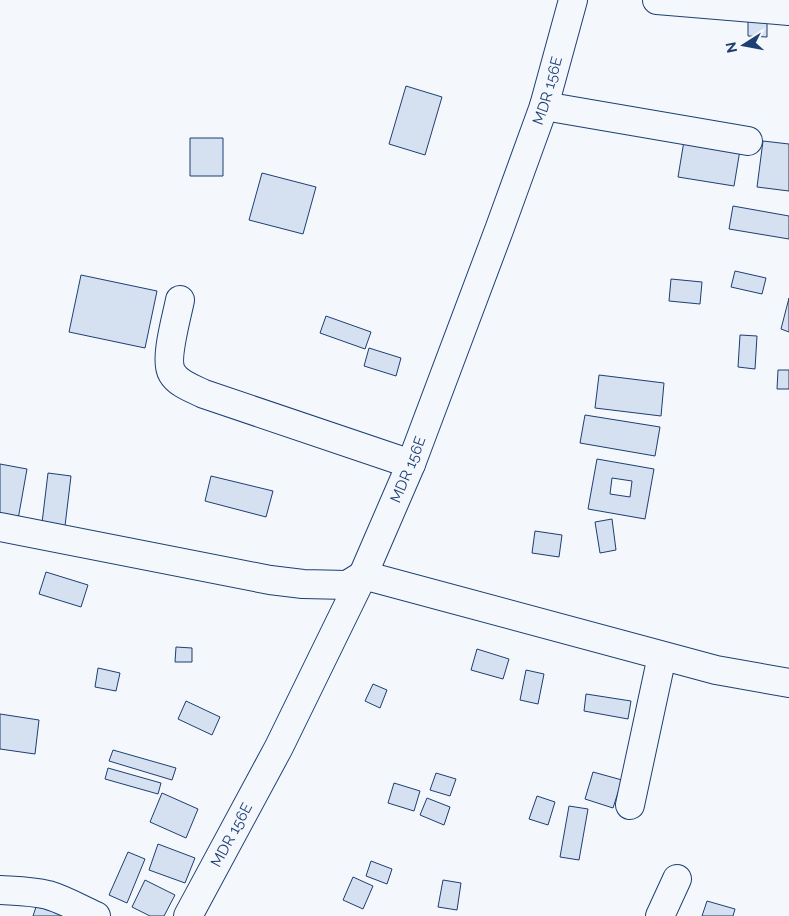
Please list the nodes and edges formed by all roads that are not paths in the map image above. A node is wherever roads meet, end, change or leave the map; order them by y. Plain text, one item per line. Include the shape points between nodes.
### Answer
1 (573, 0) edge
2 (657, 0) edge
3 (789, 11) edge
4 (544, 106) junction
5 (748, 140) dead end
6 (180, 300) dead end
7 (411, 464) junction
8 (0, 528) edge
9 (363, 575) junction
10 (662, 656) junction
11 (789, 683) edge
12 (630, 805) dead end
13 (677, 879) dead end
14 (0, 890) edge
15 (96, 916) edge
16 (188, 916) edge
17 (660, 916) edge

1 - 4 street, MDR 156E
2 - 3 street
4 - 5 street
4 - 7 street, MDR 156E
6 - 7 street via 168,362 178,381 204,394
7 - 9 street, MDR 156E
8 - 9 street via 270,580 347,585
9 - 10 street
9 - 16 street, MDR 156E via 279,747
10 - 11 street
10 - 12 street
13 - 17 street
14 - 15 street via 48,895

